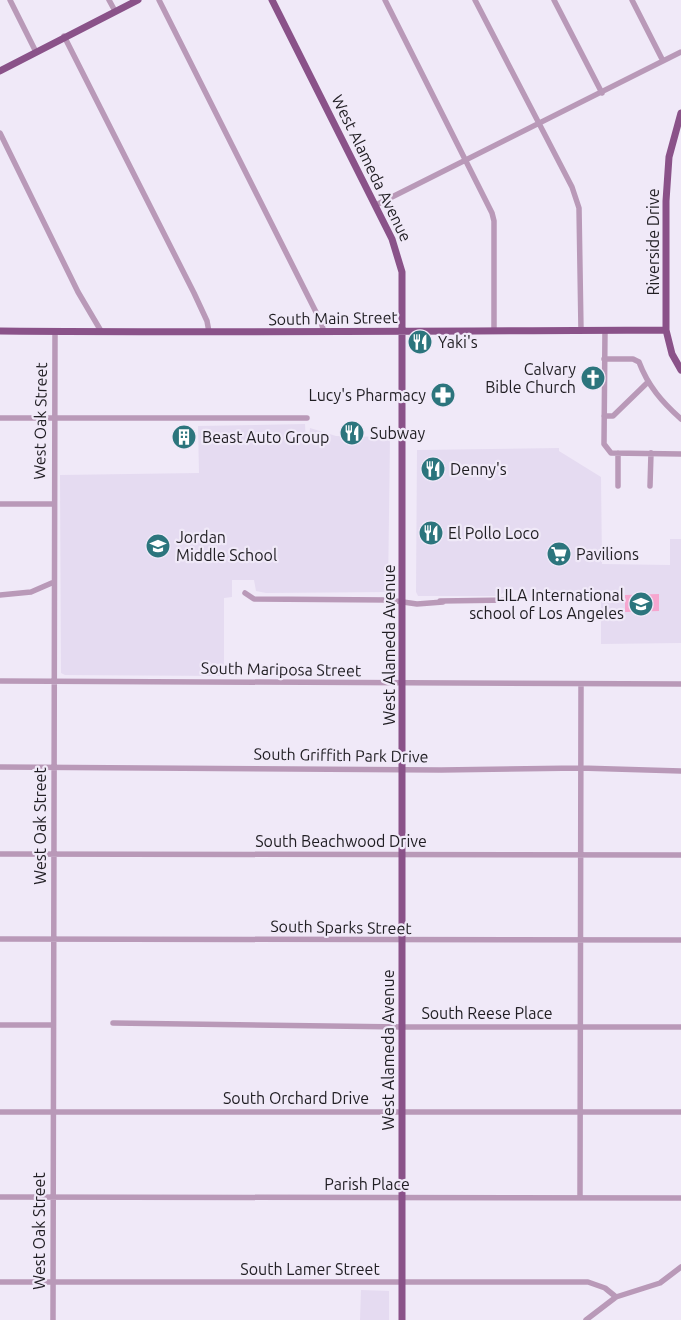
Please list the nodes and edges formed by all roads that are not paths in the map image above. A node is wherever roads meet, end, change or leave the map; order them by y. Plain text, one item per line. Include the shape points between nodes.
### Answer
1 (10, 0) edge
2 (109, 0) edge
3 (138, 0) edge
4 (159, 0) edge
5 (272, 0) edge
6 (385, 0) edge
7 (475, 0) edge
8 (554, 0) edge
9 (632, 0) edge
10 (115, 11) junction
11 (64, 36) junction
12 (36, 52) junction
13 (681, 52) edge
14 (663, 61) junction
15 (0, 71) edge
16 (602, 92) junction
17 (681, 113) edge
18 (538, 124) junction
19 (0, 133) edge
20 (466, 160) junction
21 (376, 206) junction
22 (494, 329) junction
23 (581, 330) junction
24 (605, 330) junction
25 (666, 330) junction
26 (101, 331) junction
27 (403, 331) junction
28 (0, 332) edge
29 (55, 332) junction
30 (209, 332) junction
31 (324, 332) junction
32 (604, 359) junction
33 (681, 370) edge
34 (648, 382) junction
35 (604, 416) junction
36 (0, 418) edge
37 (54, 418) junction
38 (308, 418) dead end
39 (681, 419) edge
40 (618, 453) junction
41 (651, 453) junction
42 (681, 454) edge
43 (618, 486) dead end
44 (650, 486) dead end
45 (0, 504) edge
46 (53, 504) junction
47 (54, 582) junction
48 (245, 593) dead end
49 (0, 595) edge
50 (512, 600) dead end
51 (403, 601) junction
52 (54, 681) junction
53 (0, 682) edge
54 (403, 684) junction
55 (581, 684) junction
56 (681, 684) edge
57 (0, 767) edge
58 (54, 767) junction
59 (580, 768) junction
60 (402, 770) junction
61 (681, 771) edge
62 (0, 854) edge
63 (53, 854) junction
64 (402, 855) junction
65 (580, 855) junction
66 (681, 855) edge
67 (0, 939) edge
68 (52, 939) junction
69 (580, 940) junction
70 (681, 940) edge
71 (402, 941) junction
72 (113, 1024) dead end
73 (0, 1025) edge
74 (53, 1025) junction
75 (580, 1026) junction
76 (681, 1026) edge
77 (402, 1027) junction
78 (580, 1111) junction
79 (0, 1112) edge
80 (52, 1112) junction
81 (402, 1112) junction
82 (681, 1112) edge
83 (0, 1197) edge
84 (52, 1197) junction
85 (402, 1198) junction
86 (580, 1198) junction
87 (681, 1198) edge
88 (681, 1267) edge
89 (0, 1282) edge
90 (53, 1282) junction
91 (402, 1284) junction
92 (616, 1297) junction
93 (53, 1320) edge
94 (402, 1320) edge
95 (586, 1320) edge

1 - 12 street
2 - 10 street
3 - 10 main road
4 - 31 street
5 - 21 main road, West Alameda Avenue
6 - 20 street
7 - 18 street
8 - 16 street
9 - 14 street
10 - 11 main road
11 - 12 main road
11 - 30 street via 194,293
12 - 15 main road
13 - 14 street
14 - 16 street
16 - 18 street
17 - 25 main road, Riverside Drive via 666,185
18 - 20 street
18 - 23 street via 572,187 579,208
19 - 26 street via 78,292
20 - 21 street
20 - 22 street via 494,221
21 - 27 main road, West Alameda Avenue via 401,262
22 - 23 main road, South Main Street
22 - 27 main road, South Main Street
23 - 24 main road, South Main Street
24 - 25 main road, South Main Street
24 - 32 street
25 - 33 main road, Riverside Drive via 672,354
26 - 29 main road, South Main Street
26 - 30 main road, South Main Street
27 - 31 main road, South Main Street
27 - 51 main road, West Alameda Avenue
28 - 29 main road, South Main Street
29 - 37 street, West Oak Street
30 - 31 main road, South Main Street
32 - 34 street via 636,360
32 - 35 street
34 - 35 street via 613,416
34 - 39 street
35 - 40 street via 604,444 607,450
36 - 37 street
37 - 38 street
37 - 46 street, West Oak Street
40 - 41 street
40 - 43 street
41 - 42 street
41 - 44 street
45 - 46 street
46 - 47 street, West Oak Street
47 - 49 street via 31,592
47 - 52 street, West Oak Street
48 - 51 street via 254,599
50 - 51 street
51 - 54 main road, West Alameda Avenue
52 - 53 street, South Mariposa Street
52 - 54 street, South Mariposa Street
52 - 58 street, West Oak Street
54 - 55 street, South Mariposa Street
54 - 60 main road, West Alameda Avenue
55 - 56 street, South Mariposa Street
55 - 59 street
57 - 58 street, South Griffith Park Drive
58 - 60 street, South Griffith Park Drive
58 - 63 street, West Oak Street
59 - 60 street, South Griffith Park Drive
59 - 61 street, South Griffith Park Drive
59 - 65 street
60 - 64 main road, West Alameda Avenue
62 - 63 street, South Beachwood Drive
63 - 64 street, South Beachwood Drive
63 - 68 street, West Oak Street
64 - 65 street, South Beachwood Drive
64 - 71 main road, West Alameda Avenue
65 - 66 street, South Beachwood Drive
65 - 69 street
67 - 68 street, South Sparks Street
68 - 71 street, South Sparks Street
68 - 74 street, West Oak Street
69 - 70 street, South Sparks Street
69 - 71 street, South Sparks Street
69 - 75 street
71 - 77 main road, West Alameda Avenue
72 - 77 street, South Reese Place
73 - 74 street
74 - 80 street, West Oak Street
75 - 76 street, South Reese Place
75 - 77 street, South Reese Place
75 - 78 street
77 - 81 main road, West Alameda Avenue
78 - 81 street, South Orchard Drive
78 - 82 street, South Orchard Drive
78 - 86 street
79 - 80 street, South Orchard Drive
80 - 81 street, South Orchard Drive
80 - 84 street, West Oak Street
81 - 85 main road, West Alameda Avenue
83 - 84 street, Parish Place
84 - 85 street, Parish Place
84 - 90 street, West Oak Street
85 - 86 street, Parish Place
85 - 91 main road, West Alameda Avenue
86 - 87 street, Parish Place
88 - 92 street via 660,1283
89 - 90 street, South Lamer Street
90 - 91 street, South Lamer Street
90 - 93 street, West Oak Street
91 - 92 street, South Lamer Street via 588,1282 605,1288
91 - 94 main road, West Alameda Avenue
92 - 95 street

